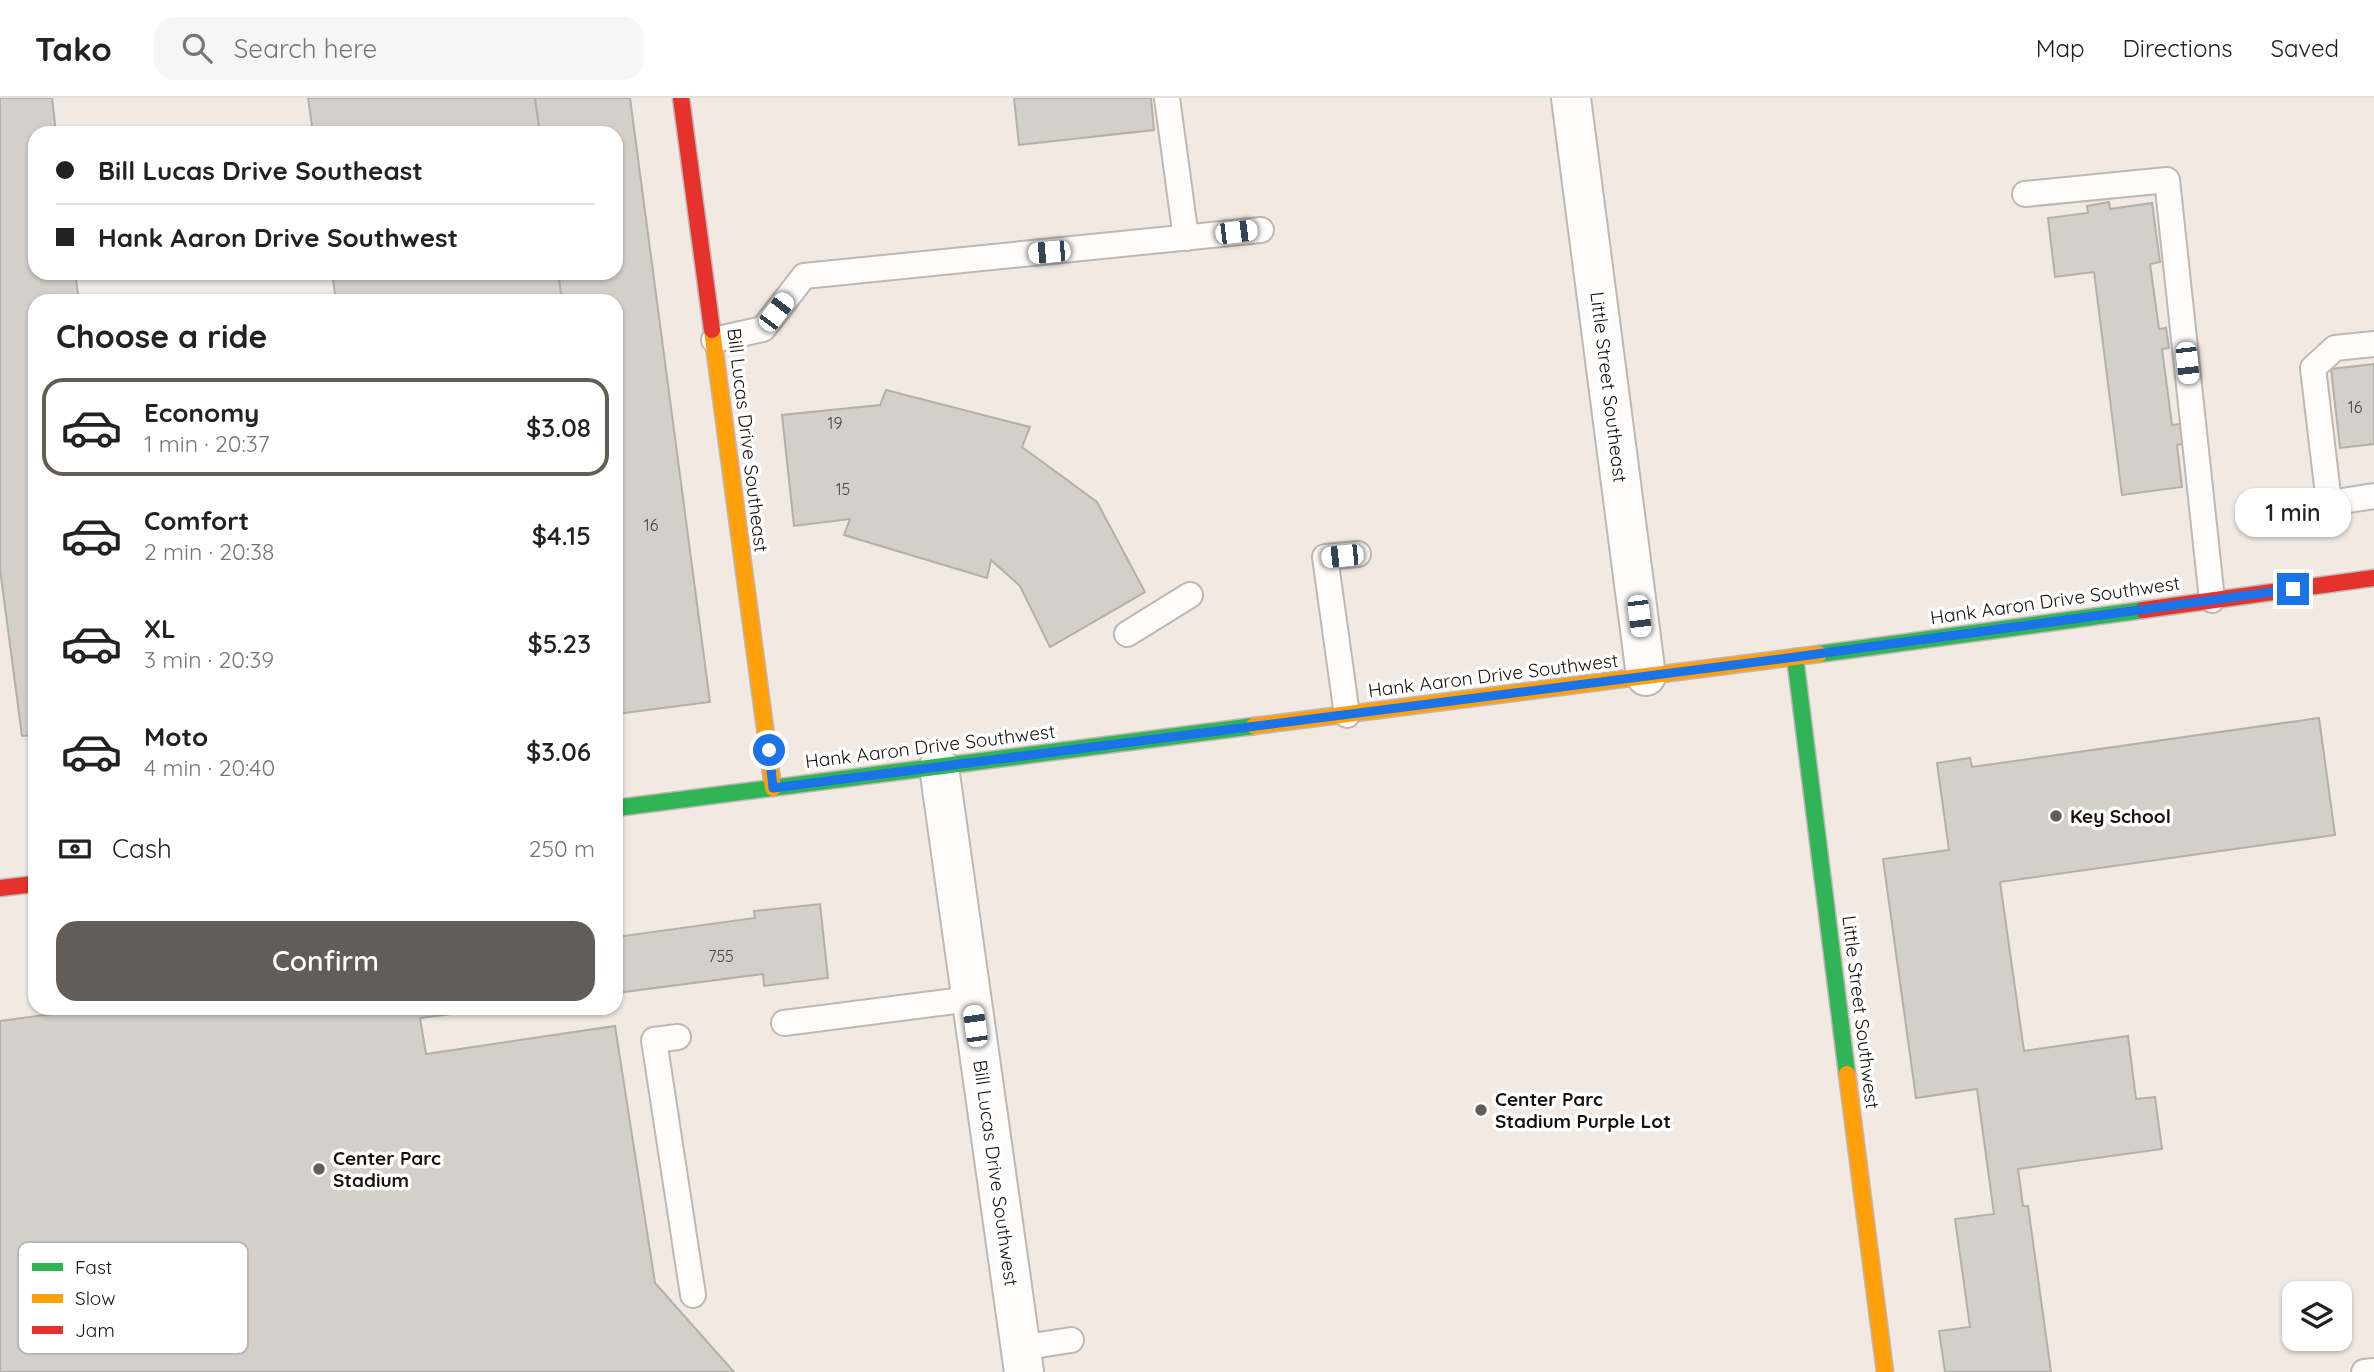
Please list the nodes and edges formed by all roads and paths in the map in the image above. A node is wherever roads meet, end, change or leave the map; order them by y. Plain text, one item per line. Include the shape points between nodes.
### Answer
1 (681, 98) edge
2 (1167, 98) edge
3 (1571, 98) edge
4 (2025, 194) dead end
5 (1261, 229) dead end
6 (1185, 238) junction
7 (713, 340) junction
8 (2374, 344) edge
9 (2374, 496) edge
10 (1359, 554) dead end
11 (2374, 578) edge
12 (1190, 595) dead end
13 (2212, 600) junction
14 (1127, 634) dead end
15 (1795, 657) junction
16 (1646, 676) junction
17 (1347, 715) junction
18 (939, 767) junction
19 (773, 788) junction
20 (623, 807) edge
21 (28, 885) edge
22 (0, 888) edge
23 (971, 999) junction
24 (784, 1023) dead end
25 (678, 1037) dead end
26 (693, 1295) dead end
27 (1070, 1340) dead end
28 (1022, 1360) edge
29 (2374, 1371) edge
30 (1885, 1372) edge
31 (2364, 1372) edge

1 - 7 main road, Bill Lucas Drive Southeast
2 - 6 lane
3 - 16 street, Little Street Southeast
4 - 13 lane via 2167,180
5 - 6 lane
6 - 7 lane via 804,276 763,330
7 - 19 main road, Bill Lucas Drive Southeast
8 - 9 lane via 2335,348 2313,368 2329,503
10 - 17 lane via 1325,557
11 - 13 main road, Hank Aaron Drive Southwest
12 - 14 lane
13 - 15 main road, Hank Aaron Drive Southwest
15 - 16 main road, Hank Aaron Drive Southwest
15 - 30 main road, Little Street Southwest
16 - 17 main road, Hank Aaron Drive Southwest
17 - 18 main road, Hank Aaron Drive Southwest
18 - 19 main road, Hank Aaron Drive Southwest
18 - 23 street, Bill Lucas Drive Southwest
19 - 20 main road, Hank Aaron Drive Southwest
21 - 22 main road
23 - 24 lane
23 - 28 street, Bill Lucas Drive Southwest
25 - 26 lane via 654,1040
27 - 28 lane
29 - 31 lane

